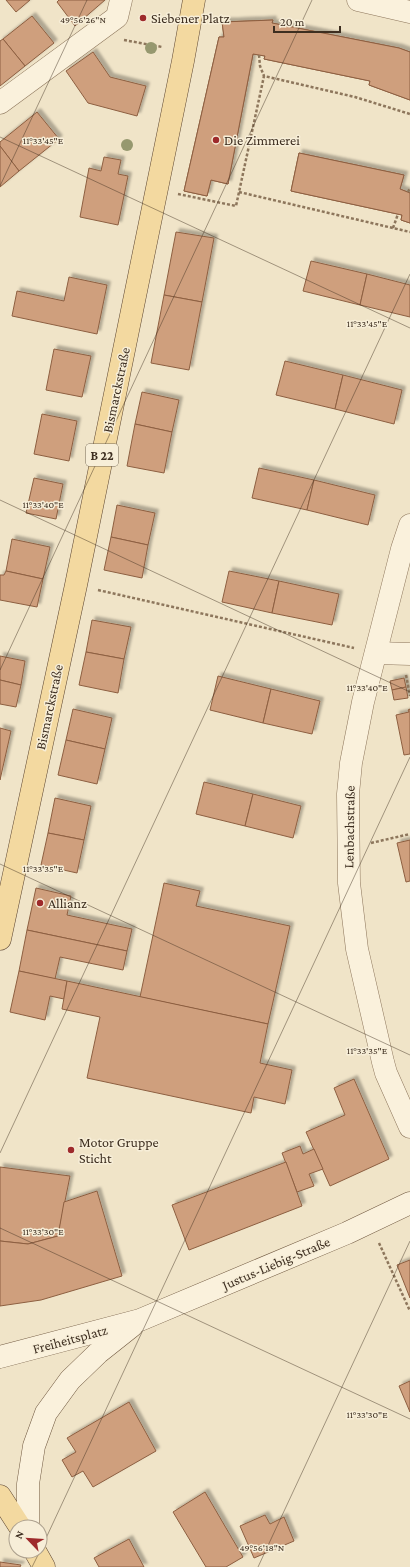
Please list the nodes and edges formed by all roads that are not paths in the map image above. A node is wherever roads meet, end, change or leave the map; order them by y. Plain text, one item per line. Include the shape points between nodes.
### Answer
1 (121, 0) edge
2 (194, 0) edge
3 (358, 0) edge
4 (410, 12) edge
5 (0, 103) edge
6 (410, 525) edge
7 (376, 653) junction
8 (410, 654) edge
9 (19, 849) junction
10 (0, 861) edge
11 (0, 939) edge
12 (410, 1127) edge
13 (410, 1203) edge
14 (140, 1320) junction
15 (0, 1357) edge
16 (0, 1496) edge
17 (15, 1519) edge
18 (28, 1519) edge

1 - 5 street via 117,17
2 - 9 main road, Bismarckstraße / B 22 via 76,585
3 - 4 street
6 - 7 street, Lenbachstraße
7 - 8 street
7 - 12 street, Lenbachstraße via 351,763 348,794 349,883 357,949 386,1073
9 - 10 main road
9 - 11 main road, B 22
13 - 14 street, Justus-Liebig-Straße
14 - 15 street, Freiheitsplatz
14 - 18 street via 81,1369 46,1413 34,1446 28,1484
16 - 17 main road

